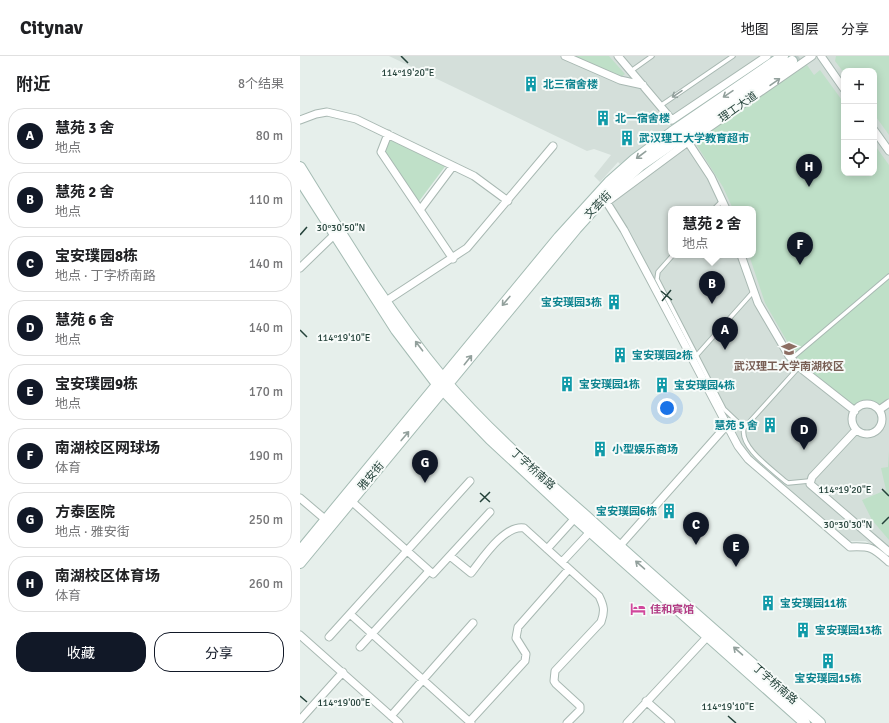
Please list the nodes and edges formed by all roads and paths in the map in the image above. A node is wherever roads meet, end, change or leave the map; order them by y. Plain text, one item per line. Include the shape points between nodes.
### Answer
1 (565, 56) edge
2 (618, 56) edge
3 (652, 56) edge
4 (733, 56) edge
5 (767, 56) edge
6 (812, 56) edge
7 (820, 56) edge
8 (795, 59) edge
9 (631, 71) junction
10 (643, 85) junction
11 (841, 85) edge
12 (660, 106) junction
13 (300, 120) edge
14 (388, 134) junction
15 (877, 134) edge
16 (688, 142) junction
17 (553, 146) dead end
18 (889, 151) edge
19 (454, 166) junction
20 (300, 167) edge
21 (300, 180) edge
22 (606, 200) junction
23 (723, 200) junction
24 (508, 201) junction
25 (717, 206) edge
26 (725, 206) edge
27 (420, 210) junction
28 (334, 234) junction
29 (670, 258) edge
30 (742, 258) edge
31 (453, 259) junction
32 (300, 268) edge
33 (889, 276) edge
34 (753, 292) junction
35 (383, 303) junction
36 (696, 356) junction
37 (791, 359) junction
38 (799, 367) junction
39 (443, 384) junction
40 (889, 403) edge
41 (879, 410) junction
42 (855, 411) junction
43 (727, 425) junction
44 (744, 428) junction
45 (856, 430) junction
46 (470, 481) dead end
47 (809, 481) junction
48 (300, 498) edge
49 (348, 499) junction
50 (490, 512) dead end
51 (575, 518) junction
52 (326, 520) junction
53 (590, 532) junction
54 (547, 549) junction
55 (616, 549) junction
56 (300, 551) edge
57 (407, 551) junction
58 (889, 552) edge
59 (450, 556) junction
60 (562, 562) junction
61 (889, 562) edge
62 (300, 563) edge
63 (569, 569) junction
64 (429, 571) junction
65 (350, 614) junction
66 (473, 624) dead end
67 (372, 634) junction
68 (300, 635) edge
69 (708, 636) junction
70 (329, 637) dead end
71 (360, 648) dead end
72 (343, 672) junction
73 (423, 680) junction
74 (646, 700) junction
75 (391, 716) junction
76 (300, 720) edge
77 (470, 722) edge
78 (399, 723) edge
79 (568, 723) edge
80 (627, 723) edge
81 (671, 723) edge
82 (805, 723) edge
83 (820, 723) edge

1 - 10 street via 620,80
2 - 9 street
3 - 9 lane
4 -> 12 lane
5 - 12 street via 672,120
6 - 8 street, 理工大道
7 - 11 street
16 -> 8 street, 理工大道
8 - 22 main road, 文荟街 via 658,152 631,173
8 -> 39 main road, 文荟街 via 672,132 609,182 559,237
9 - 10 street
10 - 12 street
13 - 14 street via 321,113 338,114 356,119
14 - 19 street
14 - 27 street via 381,152
15 - 18 street
16 - 22 street, 理工大道
16 - 23 street
17 - 24 street
19 - 24 street via 479,179
19 - 27 street
20 - 35 main road, 丁字桥南路
21 - 28 main road, 丁字桥南路
39 -> 22 main road, 文荟街 via 576,229
22 - 43 street
23 - 25 lane
23 - 26 street
24 - 31 street via 473,242
27 - 31 street
28 - 32 street
28 - 35 main road, 丁字桥南路
29 - 36 lane via 657,276
30 - 34 street
31 - 35 street
33 - 37 lane
34 - 36 lane
34 - 37 street
39 -> 35 main road, 丁字桥南路 via 408,347
36 - 44 lane via 724,409
37 - 38 street
38 - 42 street
38 - 44 lane
39 - 49 main road, 雅安街
39 - 51 main road, 丁字桥南路 via 490,439
39 - 55 main road, 丁字桥南路
40 - 41 street
41 - 42 street via 867,404
41 - 45 street via 882,421 877,431 866,434
42 - 45 street via 852,421
43 - 55 street
43 - 61 street via 748,459 850,547 876,550
44 - 47 lane via 749,448 785,481
45 - 47 street
46 - 57 street
47 - 58 street via 812,488
48 - 52 street
49 - 52 main road, 雅安街
49 - 57 street
49 - 62 main road, 雅安街
50 - 59 street
51 - 53 main road, 丁字桥南路
51 - 54 street
52 - 56 main road, 雅安街
53 - 55 main road, 丁字桥南路
53 - 60 street
54 - 59 street via 524,528 514,528 504,534 470,573
54 - 60 street
55 - 69 main road, 丁字桥南路
83 -> 55 main road, 丁字桥南路
57 - 64 street
57 - 65 street
59 - 64 street via 433,574
60 - 63 street
63 - 77 street via 518,627 516,638 526,654 525,661
63 - 79 street via 598,596 603,604 604,613 601,622 555,672 556,684 580,706 580,710
64 - 67 street
65 - 67 street
65 - 70 street
66 - 73 street
67 - 71 street
67 - 73 street
68 - 72 street
69 - 74 street
69 - 82 main road, 丁字桥南路
72 - 75 street
72 - 76 street
73 - 75 street
73 - 77 street
74 - 80 street
74 - 81 street
75 - 78 street

